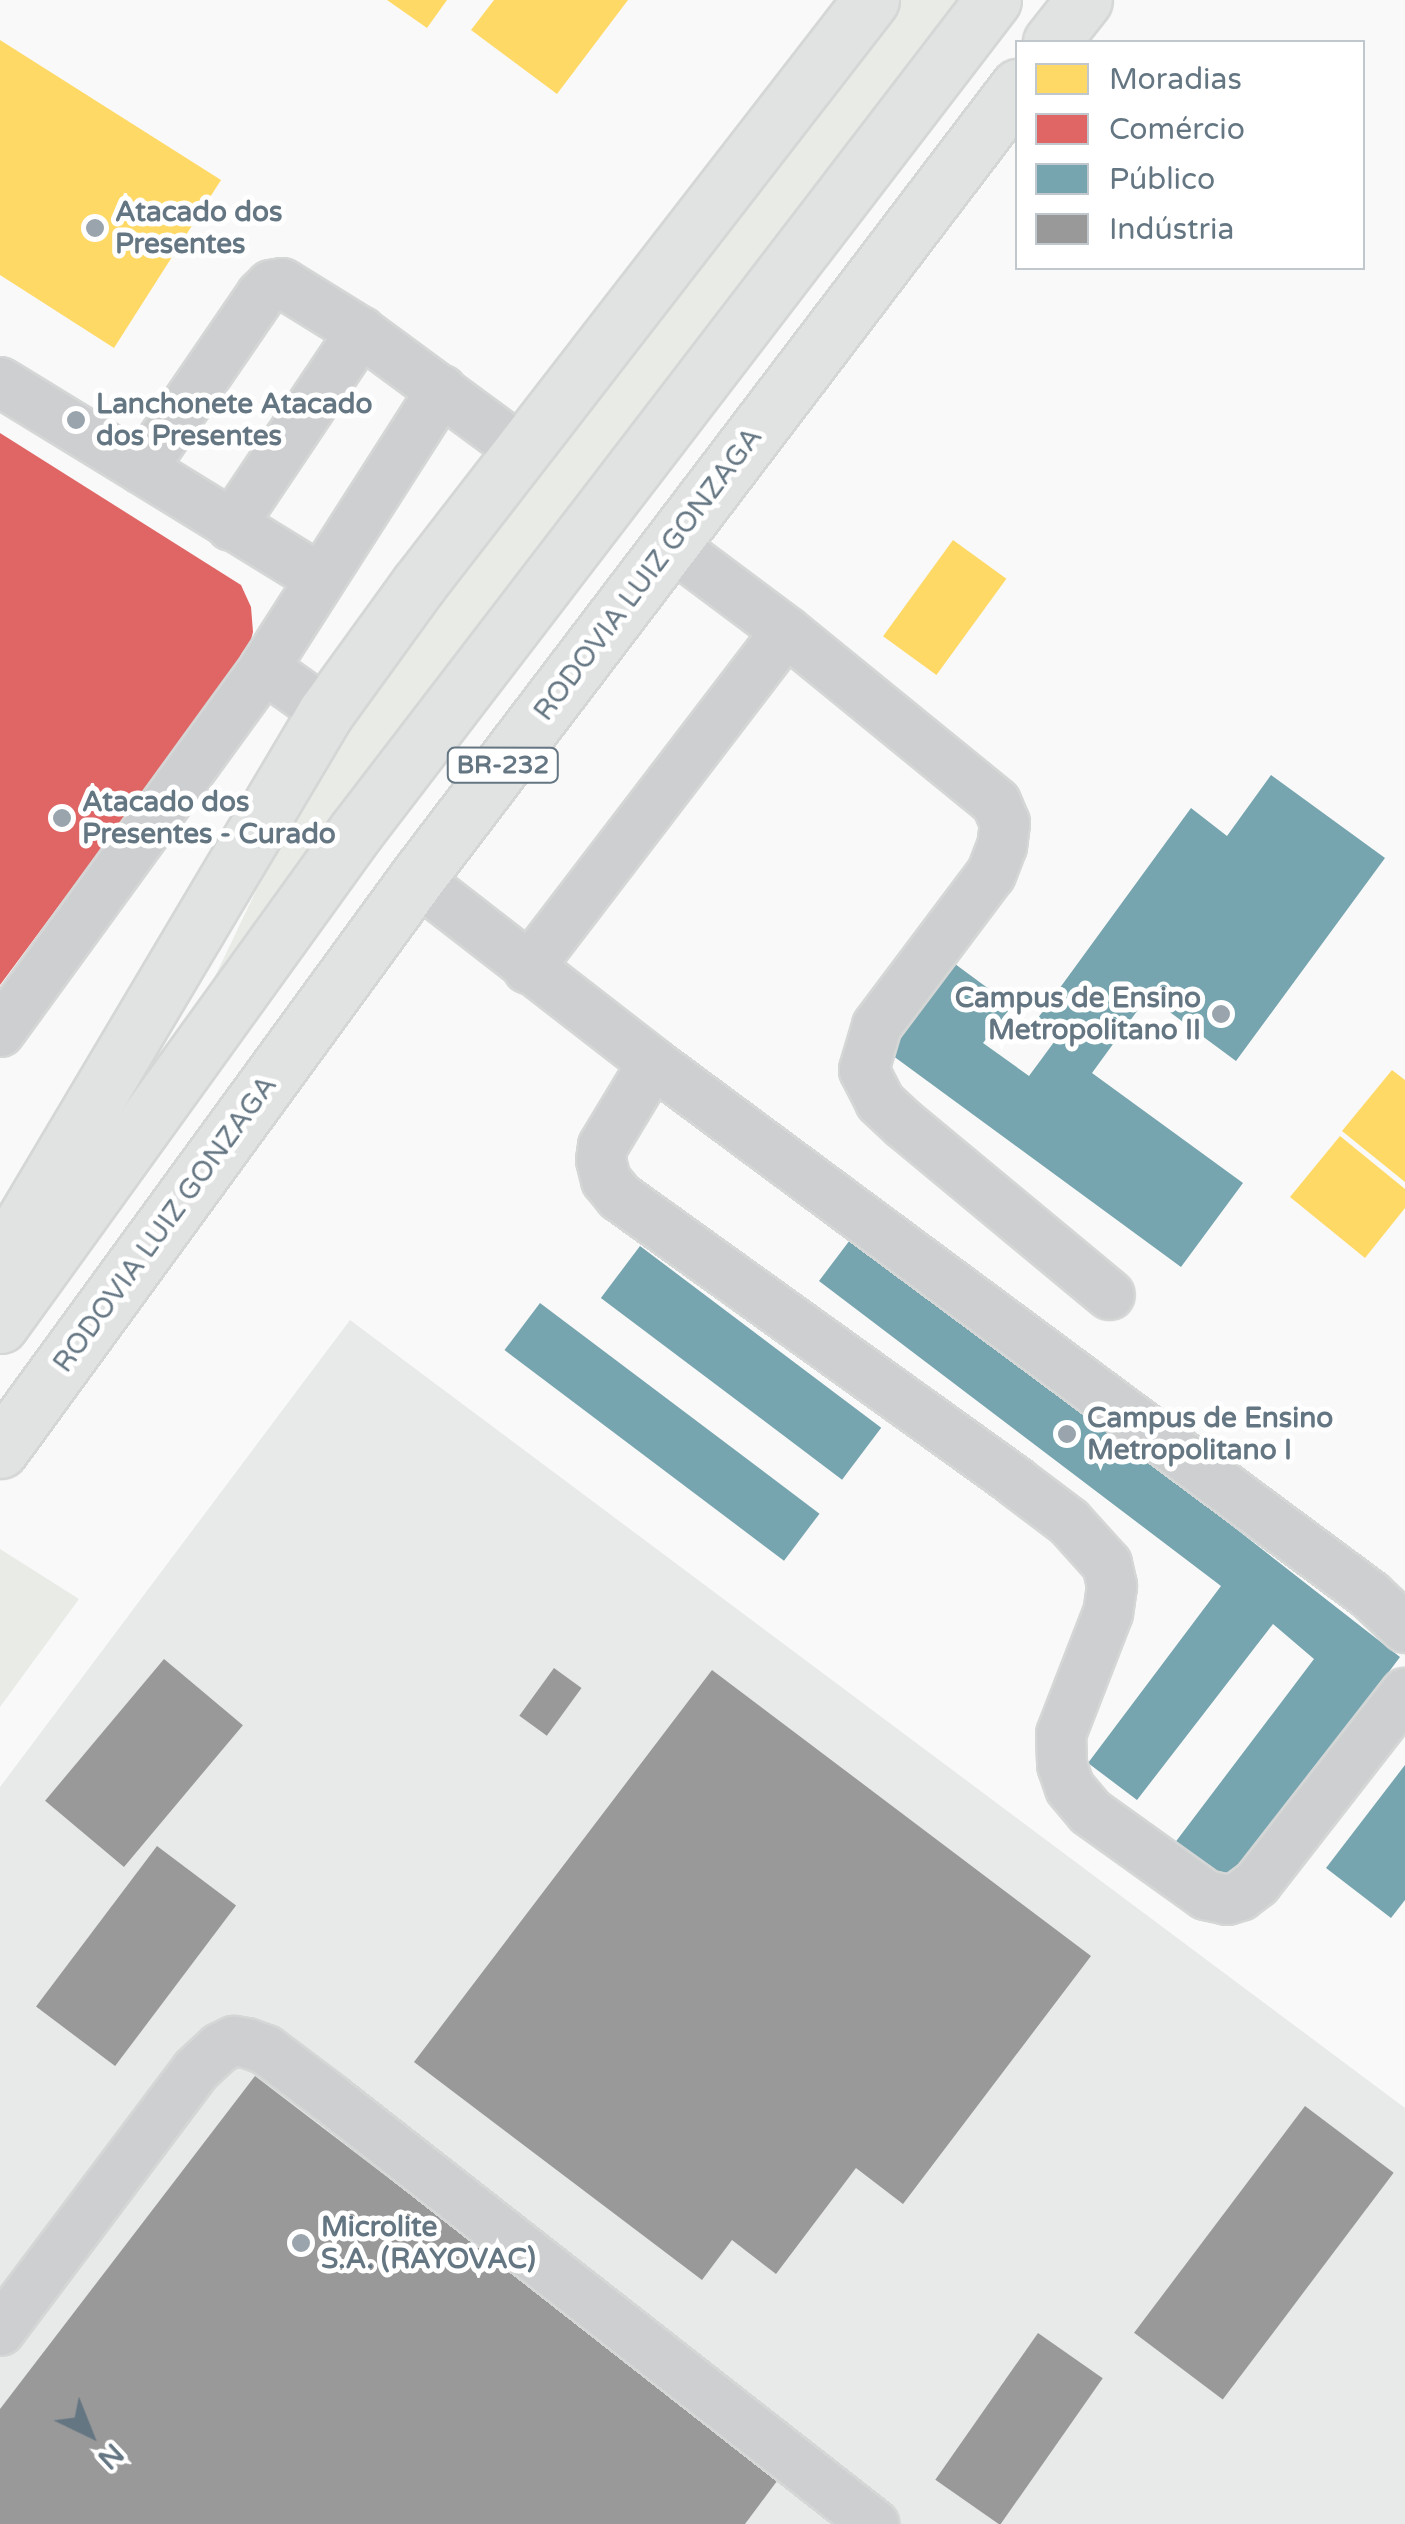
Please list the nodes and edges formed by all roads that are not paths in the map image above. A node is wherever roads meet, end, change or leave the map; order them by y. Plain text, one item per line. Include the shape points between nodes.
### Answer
1 (871, 0) edge
2 (993, 0) edge
3 (1084, 0) edge
4 (1054, 40) edge
5 (1015, 91) edge
6 (361, 332) junction
7 (0, 382) edge
8 (442, 390) junction
9 (521, 450) junction
10 (142, 469) junction
11 (232, 526) junction
12 (671, 544) junction
13 (319, 578) junction
14 (786, 631) junction
15 (264, 668) junction
16 (326, 712) junction
17 (416, 880) junction
18 (528, 969) junction
19 (0, 1032) edge
20 (653, 1063) junction
21 (0, 1260) edge
22 (1110, 1294) dead end
23 (0, 1324) edge
24 (0, 1450) edge
25 (1405, 1628) edge
26 (1405, 1693) edge
27 (0, 2330) edge
28 (874, 2524) edge

1 - 9 highway
2 - 23 highway, BR-232 via 356,831
3 - 4 highway
5 - 12 highway, RODOVIA LUIZ GONZAGA / BR-232
6 - 8 lane
6 - 10 lane via 292,286 270,285
6 - 11 lane
7 - 10 lane
8 - 9 lane
8 - 13 lane
9 - 16 highway
10 - 11 lane
11 - 13 lane
12 - 14 lane
12 - 17 highway, RODOVIA LUIZ GONZAGA / BR-232
13 - 15 lane
14 - 18 lane
14 - 22 lane via 978,784 1006,823 990,874 877,1026 864,1055 868,1084 905,1125
15 - 16 lane
15 - 19 lane
16 - 21 highway
17 - 18 lane
17 - 24 highway, RODOVIA LUIZ GONZAGA / BR-232
18 - 20 lane
20 - 25 lane
20 - 26 lane via 603,1146 606,1180 620,1197 1016,1482 1108,1564 1108,1613 1061,1734 1070,1788 1090,1812 1206,1894 1240,1896
27 - 28 lane via 196,2070 220,2048 247,2042 331,2099

